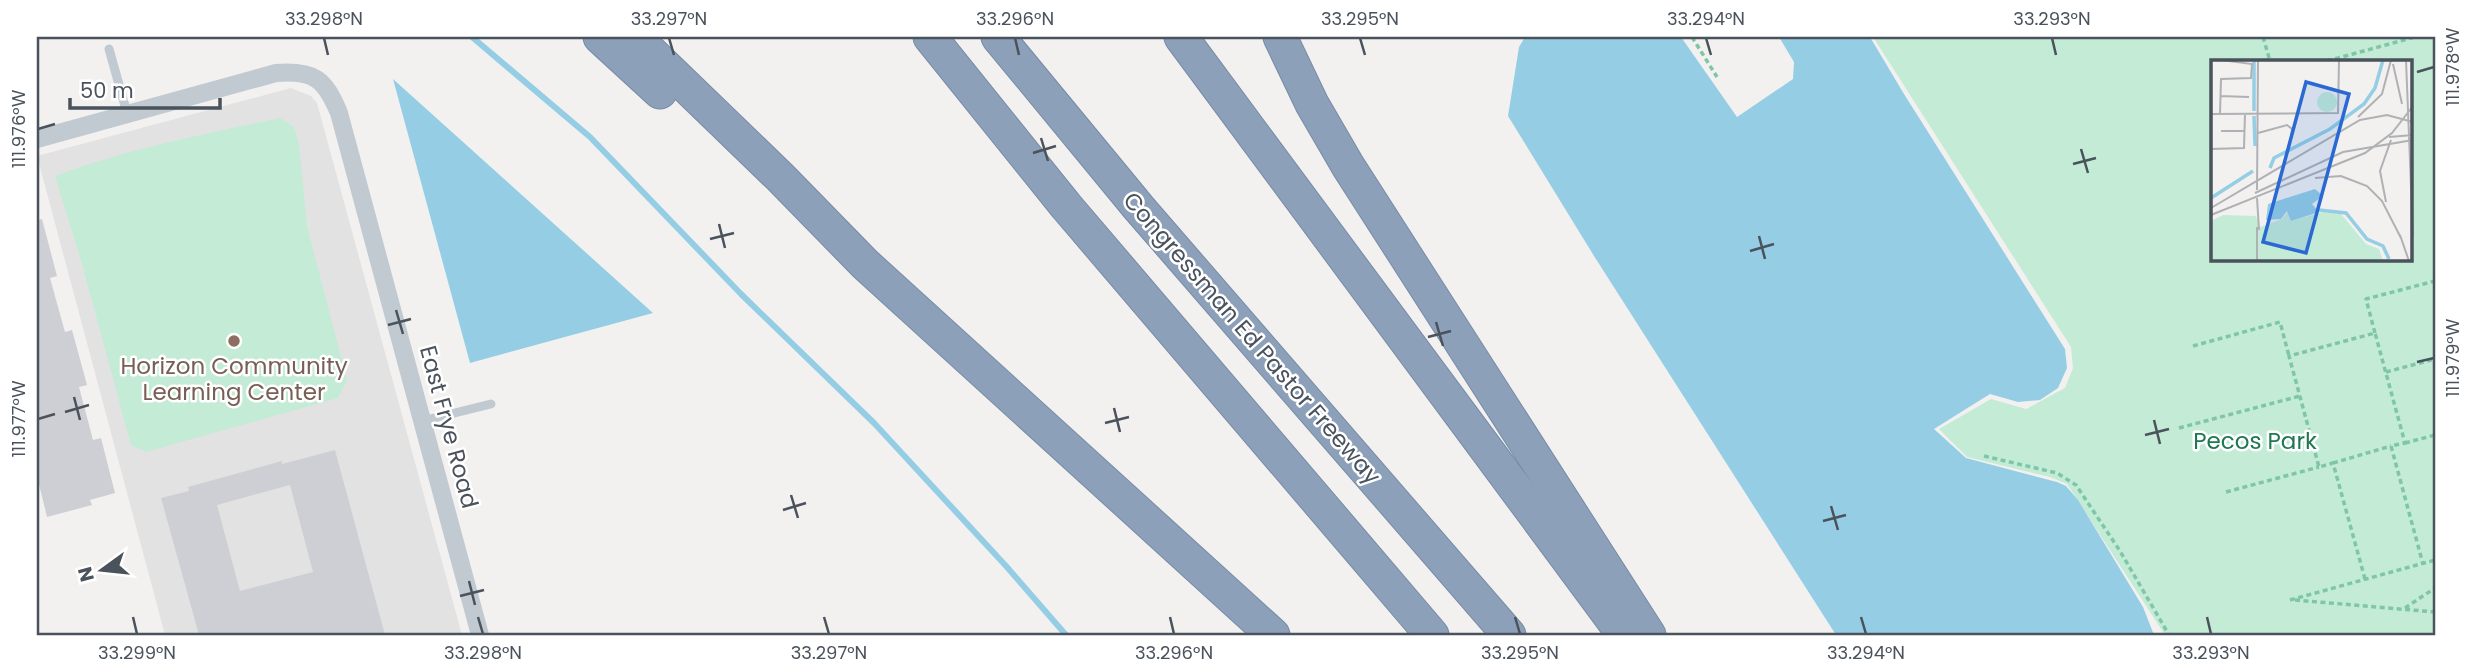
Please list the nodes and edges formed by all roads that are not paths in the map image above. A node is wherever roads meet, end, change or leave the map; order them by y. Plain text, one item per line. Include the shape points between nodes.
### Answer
1 (600, 37) edge
2 (635, 37) edge
3 (930, 37) edge
4 (998, 37) edge
5 (1181, 37) edge
6 (1280, 37) edge
7 (109, 49) dead end
8 (127, 113) junction
9 (37, 139) edge
10 (865, 264) junction
11 (491, 404) dead end
12 (422, 421) junction
13 (480, 635) edge
14 (1273, 635) edge
15 (1432, 635) edge
16 (1510, 635) edge
17 (1624, 635) edge
18 (1649, 635) edge

1 - 10 highway via 767,189
2 - 10 highway
3 - 15 highway via 1050,187
4 - 16 highway, Congressman Ed Pastor Freeway via 1139,208
5 - 17 highway
6 - 18 highway via 1348,166
7 - 8 lane
8 - 9 street
8 - 12 street, East Frye Road via 276,73 297,72 329,89
10 - 14 highway
11 - 12 lane
12 - 13 street, East Frye Road

